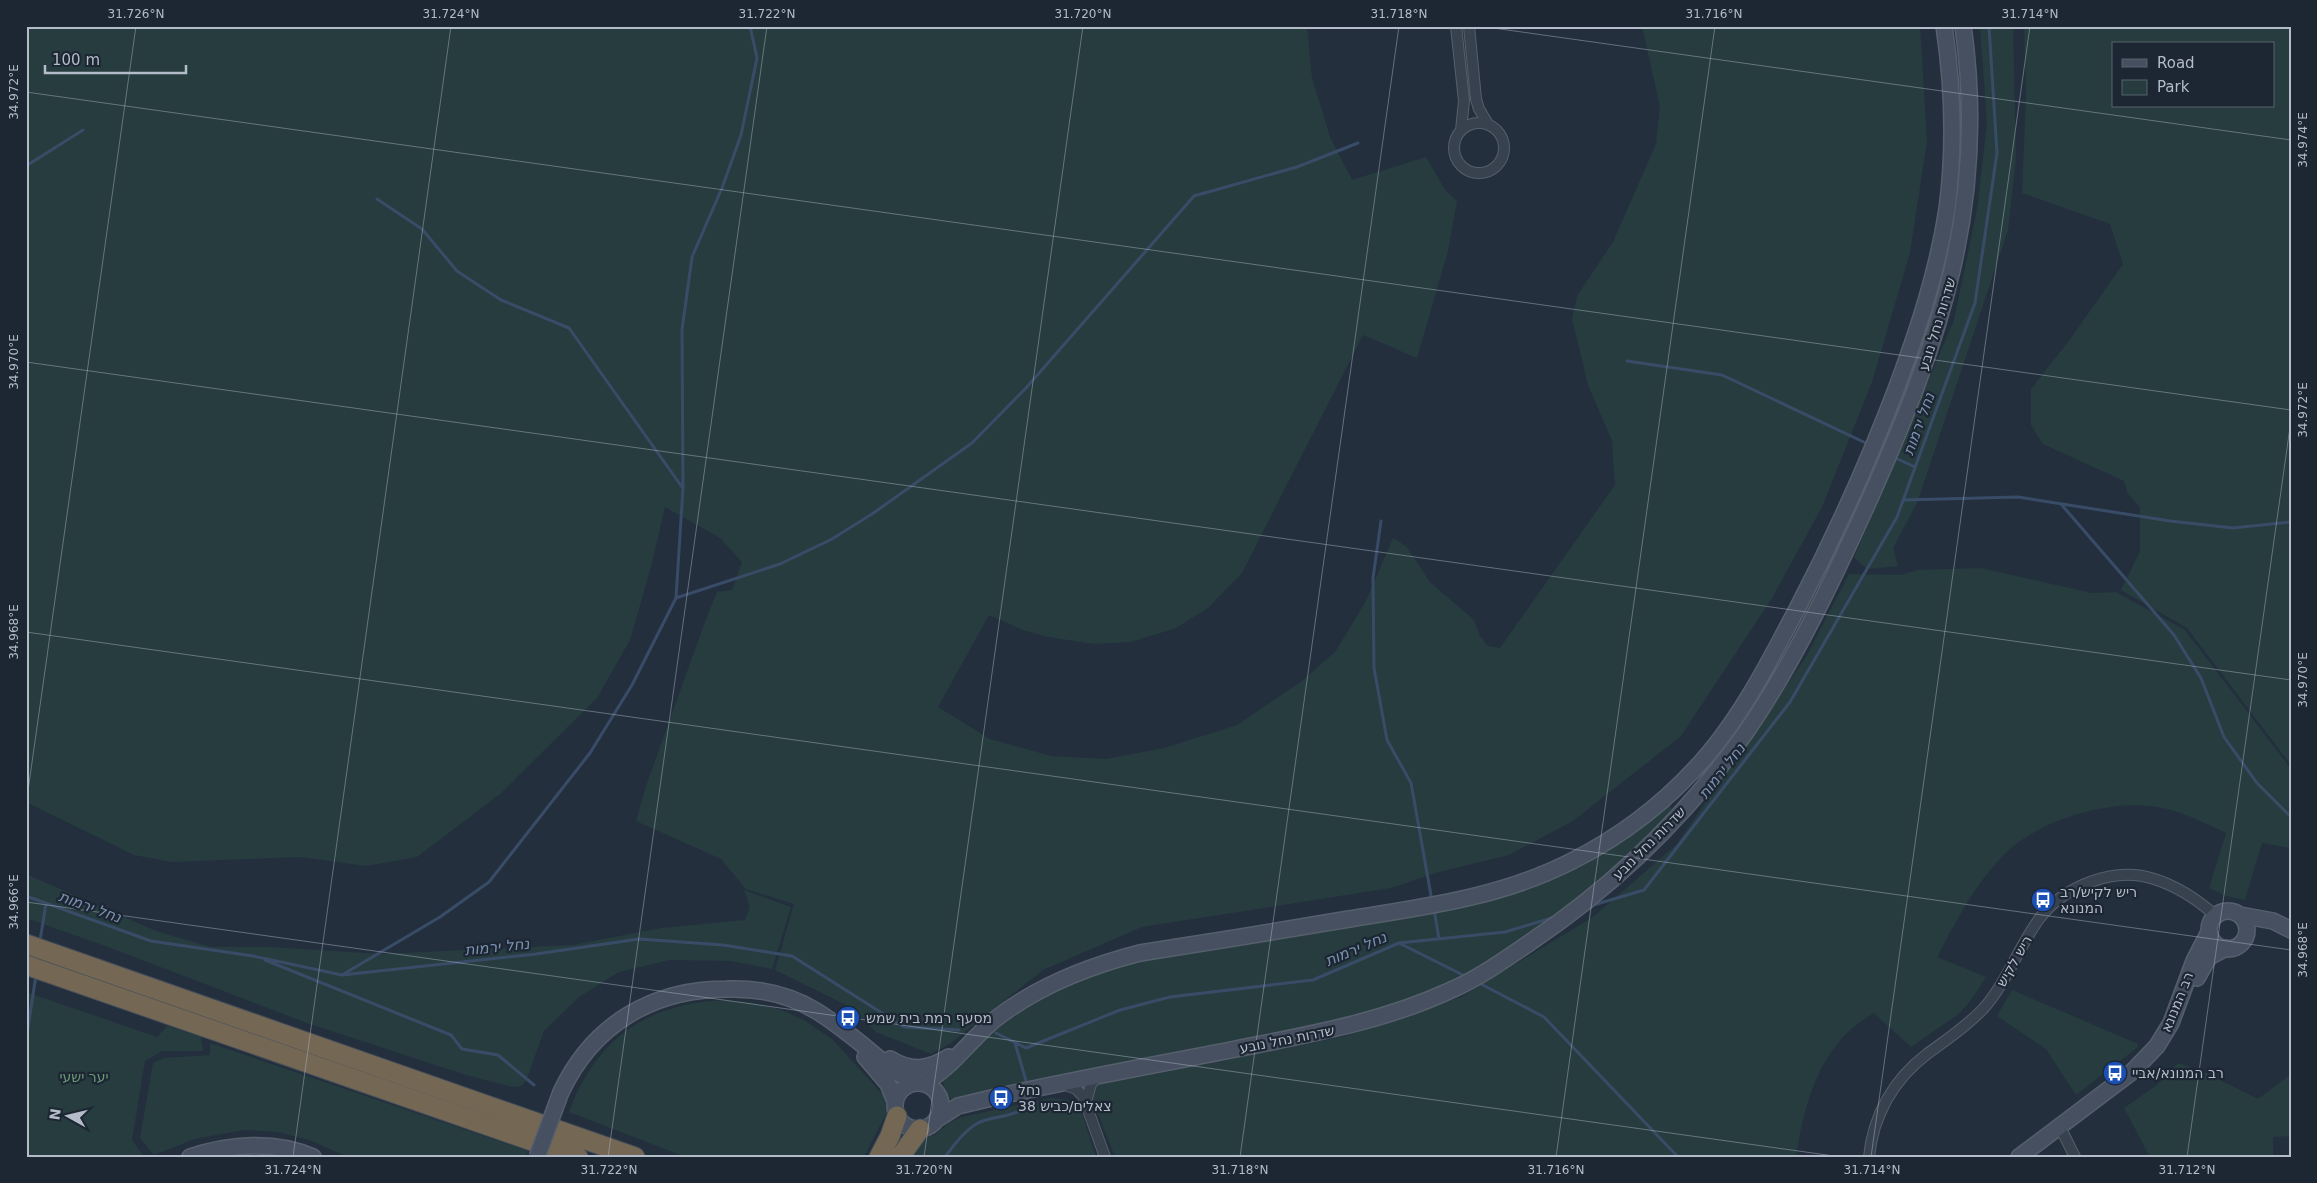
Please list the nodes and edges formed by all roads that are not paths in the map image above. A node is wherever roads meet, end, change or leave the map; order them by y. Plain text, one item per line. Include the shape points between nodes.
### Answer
1 (1456, 26) edge
2 (1469, 26) edge
3 (1944, 26) edge
4 (1963, 26) edge
5 (1488, 124) junction
6 (1461, 130) junction
7 (2240, 915) junction
8 (2216, 916) junction
9 (2291, 930) edge
10 (2210, 932) junction
11 (2244, 939) junction
12 (26, 944) edge
13 (2226, 948) junction
14 (26, 965) edge
15 (828, 1020) junction
16 (851, 1035) junction
17 (961, 1050) junction
18 (1102, 1074) junction
19 (919, 1083) junction
20 (1057, 1084) junction
21 (1086, 1102) junction
22 (896, 1108) junction
23 (928, 1124) junction
24 (2061, 1129) junction
25 (190, 1157) edge
26 (313, 1157) edge
27 (537, 1157) edge
28 (578, 1157) edge
29 (635, 1157) edge
30 (879, 1157) edge
31 (900, 1157) edge
32 (1105, 1157) edge
33 (1869, 1157) edge
34 (2019, 1157) edge
35 (2032, 1157) edge
36 (2075, 1157) edge

1 - 6 street via 1464,101
2 - 5 street via 1476,99
3 - 17 main road, שדרות נחל נובע via 1951,90 1951,168 1947,210 1916,334 1864,469 1806,591 1741,708 1711,751 1689,775 1664,801 1620,834 1572,862 1519,884 1452,902 1108,961 1019,1002
4 - 18 main road, שדרות נחל נובע via 1970,105 1969,174 1957,257 1934,339 1886,462 1820,602 1764,704 1703,788 1661,834 1589,900 1515,953 1452,990 1369,1021
5 - 6 street via 1471,124
5 - 6 street via 1500,135 1504,152 1496,166 1482,173 1467,170 1456,158 1454,143
7 - 8 main road via 2227,911
7 - 9 main road via 2273,922
7 - 11 main road via 2247,926
8 - 10 main road via 2211,922
8 - 33 street, ריש לקיש via 2180,890 2153,878 2118,876 2102,879 2064,895 2040,918 1984,1008 1913,1066 1894,1088 1880,1113
9 - 11 main road via 2268,927
10 - 13 main road via 2216,944
10 - 24 main road, רב המנונא via 2190,970 2171,1023 2157,1046 2133,1071
11 - 13 main road via 2236,947
12 - 29 highway
13 - 24 main road, רב המנונא via 2215,952 2204,963 2180,1026 2155,1064 2130,1086
14 - 28 highway
15 - 16 main road
15 - 22 main road via 880,1074 891,1089
15 - 27 main road, bridge via 789,998 750,989 702,990 669,996 631,1012 601,1036 577,1064 561,1092
16 - 17 main road via 892,1061 912,1069 933,1066
16 - 19 main road via 896,1073
17 - 19 main road, שדרות נחל נובע via 940,1073
18 - 20 main road, שדרות נחל נובע
18 - 21 street via 1091,1084
19 - 22 main road via 901,1089
19 - 23 main road via 934,1089 940,1098 941,1111
20 - 21 street via 1076,1089
20 - 23 main road, שדרות נחל נובע via 958,1106
21 - 32 street
22 - 23 main road via 907,1126
22 - 30 highway via 890,1136
23 - 31 highway
24 - 34 main road, רב המנונא
24 - 35 main road, רב המנונא
24 - 36 street
25 - 26 main road via 219,1149 251,1146 286,1148

